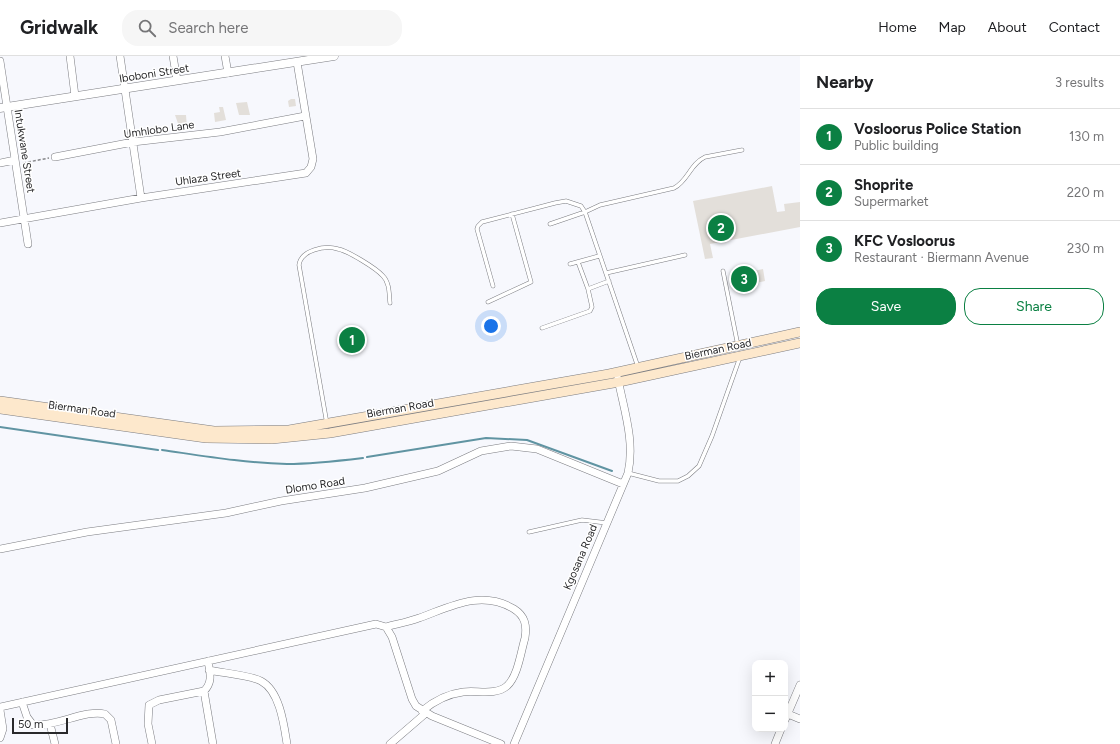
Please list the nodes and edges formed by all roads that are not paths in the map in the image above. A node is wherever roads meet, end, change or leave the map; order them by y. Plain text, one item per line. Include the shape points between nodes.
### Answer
1 (70, 56) edge
2 (120, 56) edge
3 (173, 56) edge
4 (225, 56) edge
5 (334, 56) edge
6 (0, 61) edge
7 (297, 62) junction
8 (228, 73) junction
9 (177, 80) junction
10 (126, 89) junction
11 (75, 96) junction
12 (4, 108) edge
13 (305, 116) junction
14 (133, 142) junction
15 (742, 150) dead end
16 (55, 157) road end
17 (15, 162) junction
18 (0, 163) edge
19 (141, 198) junction
20 (585, 212) junction
21 (512, 214) junction
22 (24, 219) junction
23 (0, 223) edge
24 (550, 224) dead end
25 (28, 244) dead end
26 (685, 255) dead end
27 (599, 256) junction
28 (578, 262) junction
29 (570, 264) dead end
30 (723, 271) dead end
31 (606, 273) junction
32 (609, 281) junction
33 (493, 286) dead end
34 (588, 289) junction
35 (488, 302) dead end
36 (390, 303) dead end
37 (542, 328) dead end
38 (800, 332) edge
39 (800, 343) edge
40 (739, 351) junction
41 (638, 368) junction
42 (618, 378) junction
43 (0, 401) edge
44 (0, 409) edge
45 (327, 425) junction
46 (628, 472) junction
47 (623, 484) junction
48 (607, 523) junction
49 (529, 532) dead end
50 (0, 549) edge
51 (386, 627) junction
52 (208, 661) junction
53 (210, 670) junction
54 (800, 685) edge
55 (204, 691) junction
56 (22, 702) junction
57 (0, 709) edge
58 (424, 712) junction
59 (788, 712) edge
60 (788, 717) edge
61 (800, 718) edge
62 (50, 724) junction
63 (780, 732) edge
64 (0, 738) edge
65 (55, 744) edge
66 (116, 744) edge
67 (152, 744) edge
68 (213, 744) edge
69 (287, 744) edge
70 (390, 744) edge
71 (501, 744) edge
72 (514, 744) edge
73 (775, 744) edge

1 - 11 street
2 - 10 street
3 - 9 street
4 - 8 street
5 - 7 street, Iboboni Street
6 - 12 street, Intukwane Street
7 - 8 street, Iboboni Street
7 - 13 street, Uhlaza Street
8 - 9 street, Iboboni Street
9 - 10 street, Iboboni Street
10 - 11 street, Iboboni Street
10 - 14 street
11 - 12 street, Iboboni Street
12 - 17 street, Intukwane Street
13 - 14 street, Umhlobo Lane via 220,132
13 - 19 street, Uhlaza Street via 313,159 311,167 306,172
14 - 16 street, Umhlobo Lane
14 - 19 street
15 - 20 lane via 700,159 674,188 605,204
17 - 18 street
17 - 22 street, Intukwane Street
19 - 22 street, Uhlaza Street
20 - 21 lane via 581,206 566,202
20 - 24 lane
20 - 27 lane
21 - 33 lane via 482,222 477,229
21 - 35 lane via 531,282
22 - 23 street, Uhlaza Street
22 - 25 street, Intukwane Street
26 - 31 lane
27 - 28 lane
27 - 31 lane
28 - 29 lane
28 - 34 lane
30 - 40 lane
31 - 32 lane
32 - 34 lane
32 - 41 lane
34 - 37 lane via 592,302 590,311
36 - 45 lane via 388,286 383,276 345,251 328,248 303,254 300,259
38 - 40 main road
39 - 40 main road, Bierman Road
40 - 41 main road
40 - 42 main road, Bierman Road
40 - 46 lane via 712,436 699,466 678,481 659,481
41 - 42 main road
42 - 44 main road, Bierman Road via 330,433 272,439 206,438
42 - 45 main road, Bierman Road
42 - 46 street, Kgosana Road via 630,441 631,459
43 - 45 main road, Bierman Road via 214,432 289,430
46 - 47 street, Kgosana Road
47 - 48 street, Kgosana Road
47 - 50 street, Dlomo Road via 537,449 511,446 481,451 438,471 372,487 281,501 219,514 80,533
48 - 49 lane via 582,520
48 - 72 street, Kgosana Road
51 - 52 street via 369,625
51 - 58 street via 392,636 412,699
51 - 58 street via 417,619 453,604 478,600 504,604 519,612 524,621 526,632 514,674 507,686 496,690 452,694 433,702
52 - 53 street
52 - 56 street
53 - 55 street via 210,683
53 - 69 street via 260,680 268,686 282,715
54 - 59 street
55 - 67 street via 151,703 148,708 148,724
55 - 68 street
56 - 57 street
56 - 62 street via 29,722 36,725
57 - 64 street via 3,729
58 - 70 street
58 - 71 street
60 - 61 street
62 - 65 street
62 - 66 street via 105,714 111,720
63 - 73 street

